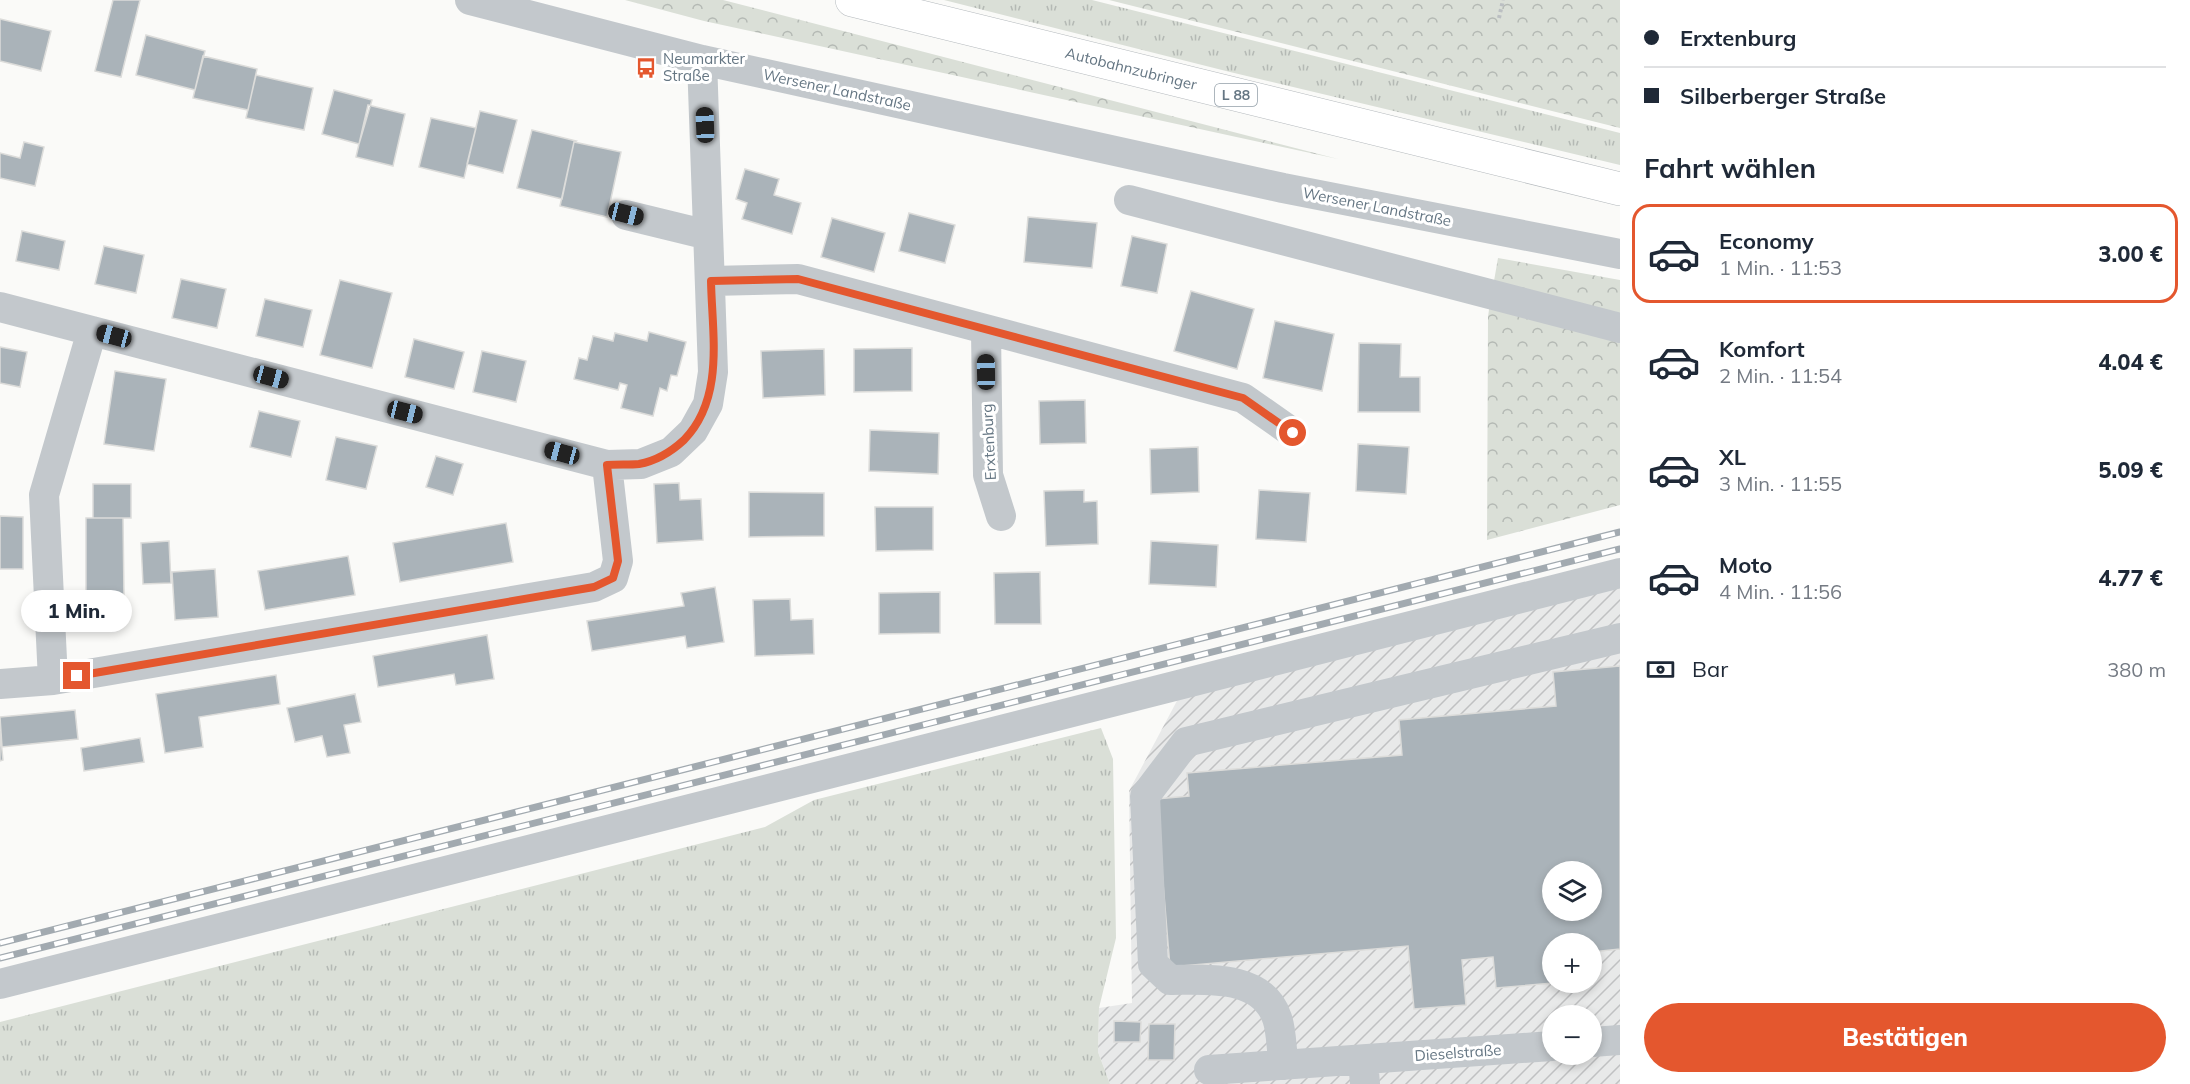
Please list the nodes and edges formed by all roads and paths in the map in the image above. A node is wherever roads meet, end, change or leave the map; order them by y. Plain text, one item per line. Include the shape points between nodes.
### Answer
1 (471, 0) edge
2 (852, 0) edge
3 (1503, 0) edge
4 (1499, 18) dead end
5 (702, 60) junction
6 (1136, 155) junction
7 (1620, 189) edge
8 (626, 214) dead end
9 (708, 235) junction
10 (1620, 254) edge
11 (711, 281) junction
12 (0, 307) edge
13 (1620, 328) edge
14 (92, 331) junction
15 (986, 331) junction
16 (1293, 433) dead end
17 (607, 465) junction
18 (1001, 516) dead end
19 (1620, 573) edge
20 (1620, 638) edge
21 (53, 680) junction
22 (0, 684) edge
23 (0, 984) edge
24 (1620, 1040) edge
25 (1602, 1041) edge
26 (1542, 1047) edge
27 (1284, 1065) junction
28 (1209, 1070) dead end
29 (1364, 1072) edge

1 - 5 street, Wersener Landstraße
2 - 7 highway, Autobahnzubringer / L 88
3 - 4 path
5 - 6 street, Wersener Landstraße
5 - 9 street
6 - 10 street, Wersener Landstraße
6 - 13 street via 1126,210
8 - 9 street
9 - 11 street
11 - 15 street via 798,279
11 - 17 street via 713,372 708,404 693,431 671,452 641,464
12 - 14 street
14 - 17 street
14 - 21 street via 44,495
15 - 16 street via 1243,398
15 - 18 street, Erxtenburg via 988,475
17 - 21 street via 618,561 613,578 594,587
19 - 23 street
20 - 27 street via 1186,742 1144,796 1153,964 1170,980 1218,980 1257,990 1276,1017
21 - 22 street
24 - 25 street
26 - 29 street, Dieselstraße
27 - 28 street, Dieselstraße
27 - 29 street, Dieselstraße

